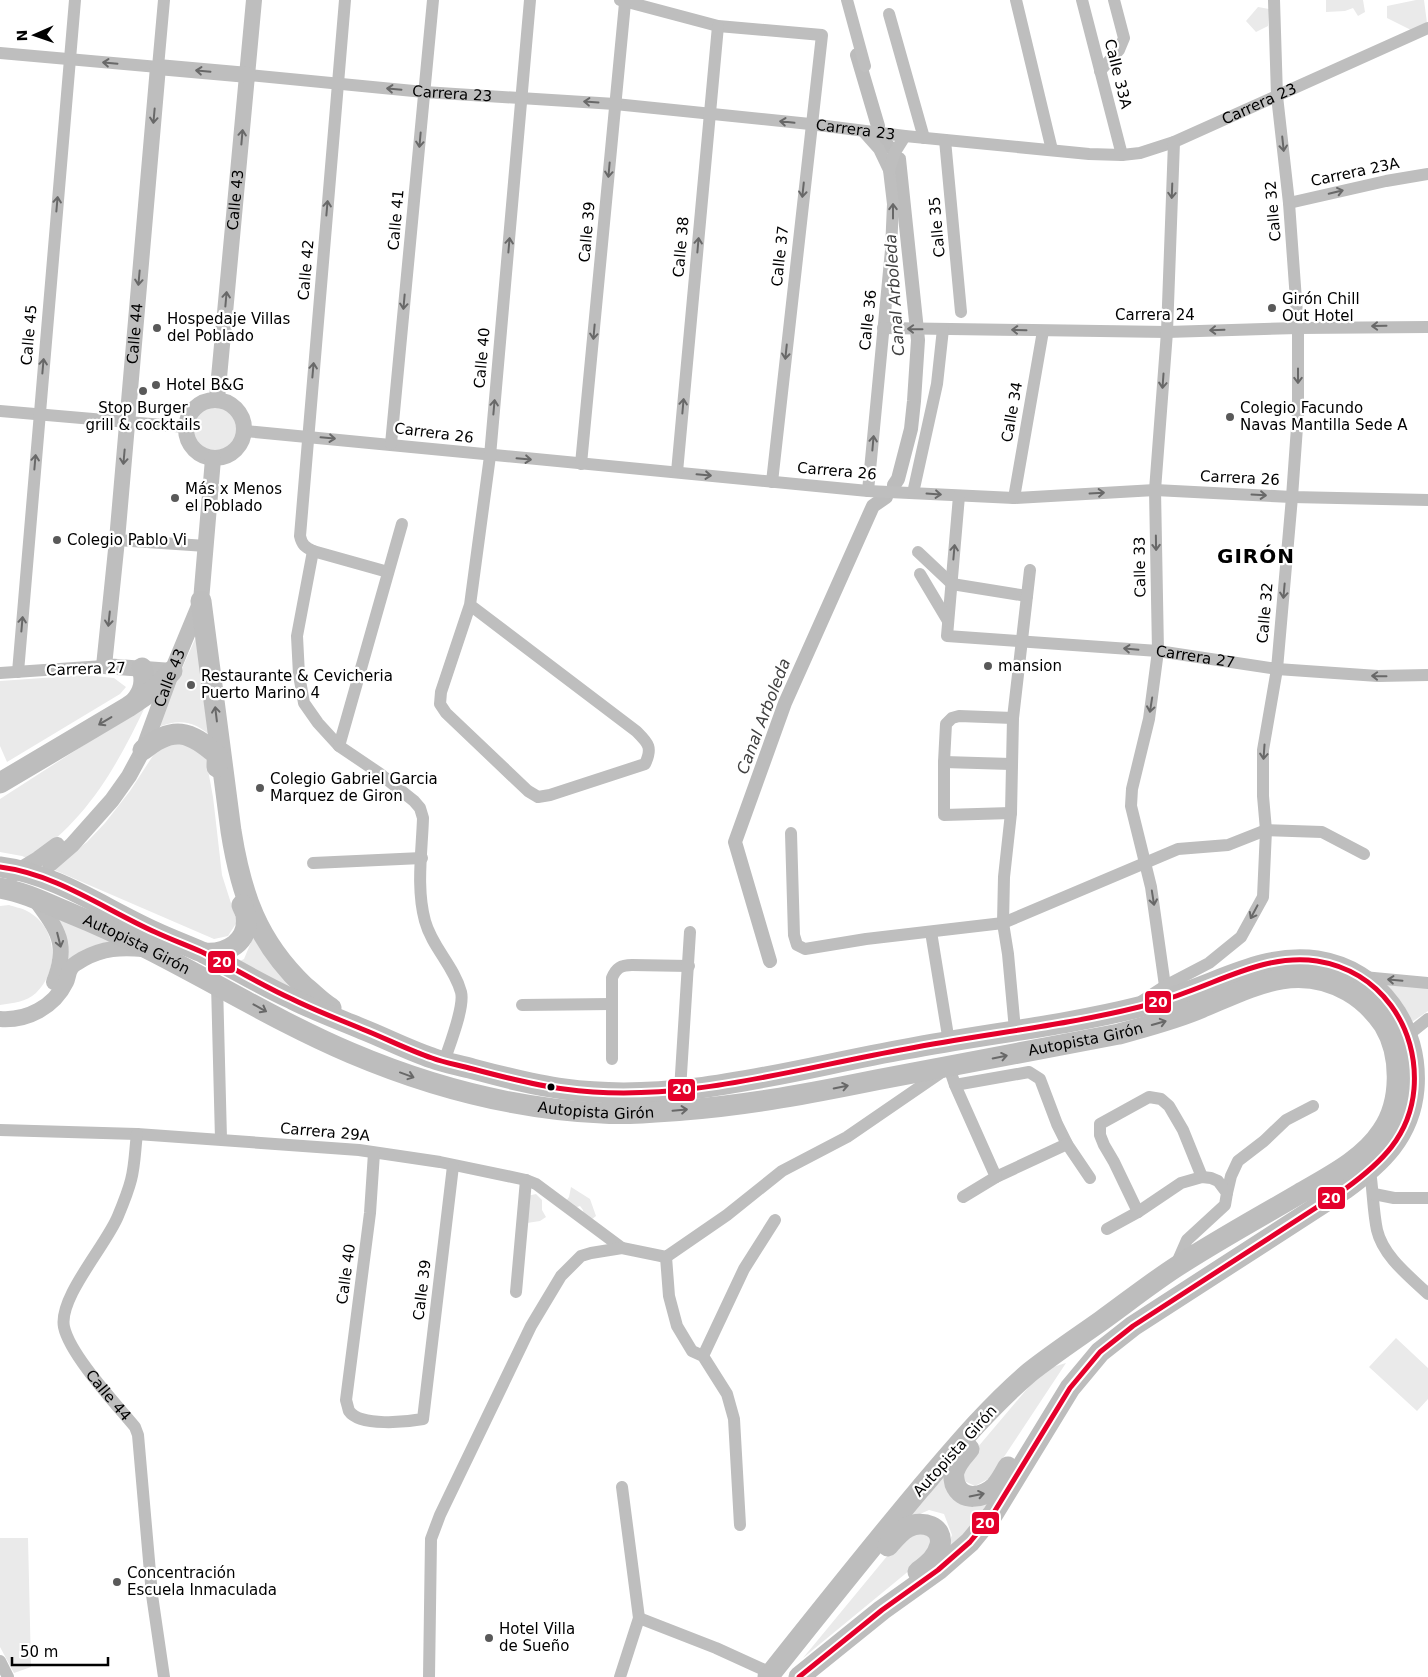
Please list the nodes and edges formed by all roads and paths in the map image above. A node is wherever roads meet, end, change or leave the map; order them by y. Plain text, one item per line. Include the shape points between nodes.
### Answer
1 (75, 0) edge
2 (164, 0) edge
3 (254, 0) edge
4 (345, 0) edge
5 (433, 0) edge
6 (530, 0) edge
7 (847, 0) edge
8 (1016, 0) edge
9 (1082, 0) edge
10 (1114, 0) edge
11 (1274, 0) edge
12 (623, 1) edge
13 (889, 14) dead end
14 (718, 26) junction
15 (1428, 28) edge
16 (0, 52) edge
17 (69, 59) junction
18 (865, 66) dead end
19 (158, 67) junction
20 (1100, 71) junction
21 (248, 75) junction
22 (338, 84) junction
23 (424, 92) junction
24 (1277, 96) junction
25 (522, 98) junction
26 (615, 104) junction
27 (710, 114) junction
28 (810, 124) junction
29 (864, 131) junction
30 (905, 136) junction
31 (924, 138) junction
32 (945, 140) junction
33 (1174, 142) junction
34 (1052, 150) junction
35 (1122, 155) junction
36 (889, 170) junction
37 (1428, 174) edge
38 (1289, 203) junction
39 (961, 312) dead end
40 (1428, 327) edge
41 (886, 328) junction
42 (1298, 328) junction
43 (942, 329) junction
44 (1043, 331) junction
45 (1167, 332) junction
46 (217, 399) junction
47 (0, 411) edge
48 (39, 414) junction
49 (127, 422) junction
50 (186, 427) junction
51 (245, 431) junction
52 (308, 436) junction
53 (391, 444) junction
54 (490, 456) junction
55 (214, 458) junction
56 (581, 464) junction
57 (677, 472) junction
58 (772, 482) junction
59 (1155, 490) junction
60 (868, 491) junction
61 (913, 493) junction
62 (959, 496) junction
63 (1292, 497) junction
64 (1014, 498) junction
65 (1428, 500) edge
66 (402, 524) dead end
67 (117, 540) junction
68 (206, 546) junction
69 (313, 551) junction
70 (918, 552) dead end
71 (1030, 570) dead end
72 (388, 572) junction
73 (920, 574) dead end
74 (952, 584) junction
75 (1027, 596) junction
76 (202, 601) junction
77 (470, 606) junction
78 (948, 621) junction
79 (1022, 641) junction
80 (1158, 651) junction
81 (104, 666) junction
82 (142, 668) junction
83 (1277, 669) junction
84 (172, 671) junction
85 (18, 672) junction
86 (0, 673) edge
87 (1428, 676) edge
88 (156, 688) junction
89 (135, 702) junction
90 (1013, 718) junction
91 (339, 746) junction
92 (143, 750) junction
93 (944, 762) junction
94 (1011, 764) junction
95 (0, 783) edge
96 (1011, 813) junction
97 (1266, 830) junction
98 (791, 833) dead end
99 (1364, 854) dead end
100 (422, 858) junction
101 (312, 863) dead end
102 (50, 864) dead end
103 (1145, 864) junction
104 (0, 876) edge
105 (35, 898) junction
106 (1003, 923) junction
107 (690, 932) dead end
108 (931, 932) junction
109 (150, 950) junction
110 (204, 953) junction
111 (689, 966) junction
112 (1362, 977) junction
113 (1428, 983) edge
114 (217, 984) junction
115 (1165, 986) junction
116 (612, 1004) junction
117 (522, 1006) dead end
118 (0, 1009) edge
119 (1127, 1010) junction
120 (1428, 1019) edge
121 (0, 1020) edge
122 (1015, 1030) junction
123 (367, 1031) junction
124 (1408, 1035) junction
125 (949, 1042) junction
126 (612, 1059) dead end
127 (444, 1062) junction
128 (952, 1076) junction
129 (680, 1090) junction
130 (1314, 1106) dead end
131 (0, 1130) edge
132 (138, 1134) junction
133 (221, 1139) junction
134 (1067, 1144) junction
135 (374, 1153) junction
136 (453, 1166) junction
137 (1370, 1171) junction
138 (1202, 1177) junction
139 (996, 1178) junction
140 (1090, 1178) dead end
141 (526, 1180) junction
142 (1227, 1193) junction
143 (1374, 1194) junction
144 (963, 1197) dead end
145 (1428, 1198) edge
146 (1138, 1212) junction
147 (775, 1220) dead end
148 (1107, 1229) dead end
149 (622, 1248) junction
150 (666, 1257) junction
151 (1175, 1268) junction
152 (516, 1292) dead end
153 (1428, 1294) edge
154 (1100, 1352) junction
155 (703, 1356) junction
156 (1020, 1382) junction
157 (423, 1419) joint
158 (622, 1487) dead end
159 (740, 1525) dead end
160 (639, 1618) junction
161 (793, 1645) junction
162 (824, 1657) junction
163 (0, 1661) edge
164 (770, 1675) edge
165 (8, 1677) edge
166 (164, 1677) edge
167 (429, 1677) edge
168 (620, 1677) edge
169 (799, 1677) edge

1 - 17 street, Calle 45
2 - 19 street, Calle 44
3 - 21 street, Calle 43
4 - 22 street, Calle 42
5 - 23 street, Calle 41
6 - 25 street, Calle 40
7 - 18 street
8 - 34 street
9 - 20 street, Calle 33A
10 - 20 street via 1124,38 1119,50
11 - 24 street, Calle 32
12 - 14 street
12 - 26 street, Calle 39
13 - 31 street
14 - 27 street, Calle 38
14 - 28 street, Calle 37 via 822,35
15 - 24 street, Carrera 23
16 - 17 street, Carrera 23
19 -> 17 street, Carrera 23
48 -> 17 street, Calle 45
21 -> 19 street, Carrera 23
19 -> 49 street, Calle 44
20 - 35 street, Calle 33A
21 - 22 street, Carrera 23
46 -> 21 street, Calle 43
23 -> 22 street, Carrera 23
52 -> 22 street, Calle 42
23 - 25 street, Carrera 23
23 -> 53 street, Calle 41
24 - 33 street, Carrera 23
24 -> 38 street, Calle 32
26 -> 25 street, Carrera 23
54 -> 25 street, Calle 40
26 - 27 street, Carrera 23
26 -> 56 street, Calle 39
28 -> 27 street, Carrera 23
57 -> 27 street, Calle 38
28 - 29 street, Carrera 23
28 -> 58 street, Calle 37
29 - 30 street, Carrera 23
29 - 36 street, Calle 36 via 879,149
30 - 31 street, Carrera 23
30 - 36 street, Carrera 23
31 - 32 street, Carrera 23
32 - 34 street, Carrera 23
32 - 39 street, Calle 35
33 - 35 street, Carrera 23
33 -> 45 street, Calle 33
34 - 35 street, Carrera 23
41 -> 36 street, Calle 36 via 893,204
38 -> 37 street, Carrera 23A
38 - 42 street, Calle 32
40 -> 42 street, Carrera 24
43 -> 41 street, Carrera 24
60 -> 41 street, Calle 36
42 -> 45 street, Carrera 24
42 -> 63 street, Calle 32 via 1298,413
44 -> 43 street, Carrera 24
43 - 61 street via 937,384
44 - 45 street, Carrera 24
44 - 64 street, Calle 34
45 -> 59 street, Calle 33
46 - 50 street via 196,407
46 - 51 street via 237,409
47 - 48 street
48 - 49 street
85 -> 48 street, Calle 45
49 - 50 street
49 -> 67 street, Calle 44
50 - 55 street via 193,449
51 - 52 street, Carrera 26
51 - 55 street via 235,451 228,456
52 -> 53 street, Carrera 26
52 - 69 street, Calle 42 via 300,536 301,543
53 - 54 street, Carrera 26
54 -> 56 street, Carrera 26
54 - 77 street, Calle 40
55 - 68 street, Calle 43
56 - 57 street, Carrera 26
57 -> 58 street, Carrera 26
58 - 60 street, Carrera 26
59 -> 63 street, Carrera 26
64 -> 59 street, Carrera 26
59 -> 80 street, Calle 33
60 - 61 street, Carrera 26
61 -> 62 street, Carrera 26
62 - 64 street, Carrera 26
74 -> 62 street
63 - 65 street, Carrera 26
63 -> 83 street, Calle 32
66 - 72 street
67 - 68 street
67 -> 81 street, Calle 44
68 - 76 street, Calle 43
69 - 72 street
69 - 91 street via 297,636 298,675 304,703
70 - 74 street
71 - 75 street
72 - 91 street
73 - 78 street
74 - 75 street
74 - 78 street
75 - 79 street
76 - 84 street, Calle 43
123 -> 76 highway via 325,1005 289,972 260,932 250,908 237,869 231,831
77 - 77 street, Calle 40 via 636,731 648,744 649,755 645,764 550,795 538,796 528,791 440,704 441,692
78 - 79 street, Carrera 27 via 947,636
80 -> 79 street, Carrera 27
79 - 90 street
80 - 83 street, Carrera 27
80 -> 103 street, Calle 33 via 1149,719 1132,789 1133,814
81 - 82 street, Carrera 27
81 - 85 street, Carrera 27
82 - 84 street, Carrera 27
82 - 88 street, Calle 43 via 154,680
82 - 89 highway via 145,682
87 -> 83 street, Carrera 27
83 -> 97 street, Calle 32 via 1263,750
84 - 88 highway
84 - 92 street, Calle 43
85 - 86 street, Carrera 27
88 - 89 highway
88 - 104 street, Calle 43 via 143,734 110,791 65,839 38,860
89 -> 95 highway
90 - 93 street via 952,718 946,724
90 - 94 street
91 - 100 street via 379,773 420,808 423,818
92 - 102 street, Calle 43 via 112,800 72,845
92 - 110 highway via 156,739 172,734 188,735 217,755 224,843 234,886 246,916 246,927 242,937 230,949 215,954
93 - 94 street
93 - 96 street via 944,815
94 - 96 street
96 - 106 street
97 - 99 street via 1322,832
97 - 103 street via 1228,845 1178,849
97 -> 115 street, Calle 32 via 1262,897 1242,937 1208,963
98 - 108 street via 794,935 800,948
100 - 101 street
100 - 127 street via 420,893 425,921 434,945 462,993
103 - 106 street
103 -> 115 street, Calle 33
104 - 105 highway, Autopista Girón via 22,893
104 - 110 highway, Autopista Girón via 31,874
105 - 109 highway, Autopista Girón
105 -> 118 street via 56,929 62,947 61,965 54,982 42,996 27,1006
106 - 108 street
106 - 122 street
107 - 111 street
108 - 125 street
109 - 114 highway, Autopista Girón
109 - 121 street via 118,948 88,956 71,968 58,996 46,1007 18,1019
110 - 123 highway, Autopista Girón via 293,1000
111 - 116 street via 623,965 615,970 612,978
111 - 129 street
113 -> 112 street
112 - 119 highway, Autopista Girón via 1318,961 1277,960 1156,1003
112 - 124 highway, Autopista Girón via 1400,1017
114 -> 128 highway, Autopista Girón via 308,1034 410,1076 462,1091 558,1110 605,1114 658,1112
114 - 133 street
115 - 119 street, Calle 32
116 - 117 street
116 - 126 street
119 - 122 highway, Autopista Girón
120 - 124 street
122 - 125 highway, Autopista Girón
123 - 127 highway, Autopista Girón
124 - 137 highway, Autopista Girón via 1415,1071 1410,1115 1397,1140
125 - 129 highway, Autopista Girón via 750,1081
127 - 129 highway, Autopista Girón via 560,1089 630,1093
128 - 134 street via 1029,1072 1040,1079
128 - 139 street
128 - 150 street via 782,1171 727,1215
128 -> 151 highway, Autopista Girón via 1162,1022 1280,978 1303,976 1324,980 1356,995 1384,1026 1394,1052 1398,1075 1396,1097 1392,1115 1382,1132 1371,1146 1339,1170
130 - 142 street via 1286,1120 1238,1161
131 - 132 street, Carrera 29A
132 - 133 street, Carrera 29A
132 - 166 street, Calle 44 via 131,1179 118,1218 64,1312 64,1327 84,1364 138,1435 152,1595
133 - 135 street, Carrera 29A
134 - 139 street
134 - 140 street
135 - 136 street, Carrera 29A
135 - 157 street, Calle 40 via 370,1213 346,1400 350,1412 361,1419 382,1422
136 - 141 street, Carrera 29A
136 - 157 street, Calle 39
137 - 143 street
137 - 154 highway, Autopista Girón via 1133,1326
138 - 142 street via 1218,1181
138 - 146 street via 1181,1183
138 - 146 street via 1170,1106 1161,1099 1149,1097 1132,1106 1100,1124 1100,1135
139 - 144 street
141 - 149 street, Carrera 29A via 536,1184
141 - 152 street
142 - 151 street via 1225,1205 1188,1240
143 - 145 street via 1394,1198
143 - 153 street via 1377,1231 1384,1247
146 - 148 street
147 - 155 street via 744,1269
149 - 150 street
149 - 167 street via 581,1256 561,1276 531,1326 440,1515 431,1539
150 - 155 street via 669,1296 677,1326 692,1351
151 - 156 highway, Autopista Girón
156 -> 154 highway via 1010,1402 960,1459 954,1478 961,1493 970,1497 981,1496 996,1486 1073,1369
154 - 162 highway, Autopista Girón via 1070,1388 994,1514 970,1542
155 - 159 street via 727,1394 734,1419
156 - 161 highway, Autopista Girón via 976,1423
158 - 160 street
160 - 164 street via 716,1648
160 - 168 street
161 - 162 highway via 819,1626 900,1532 914,1525 932,1526 940,1544 934,1558 839,1634
161 - 164 highway
162 - 169 highway, Autopista Girón
163 - 165 street

